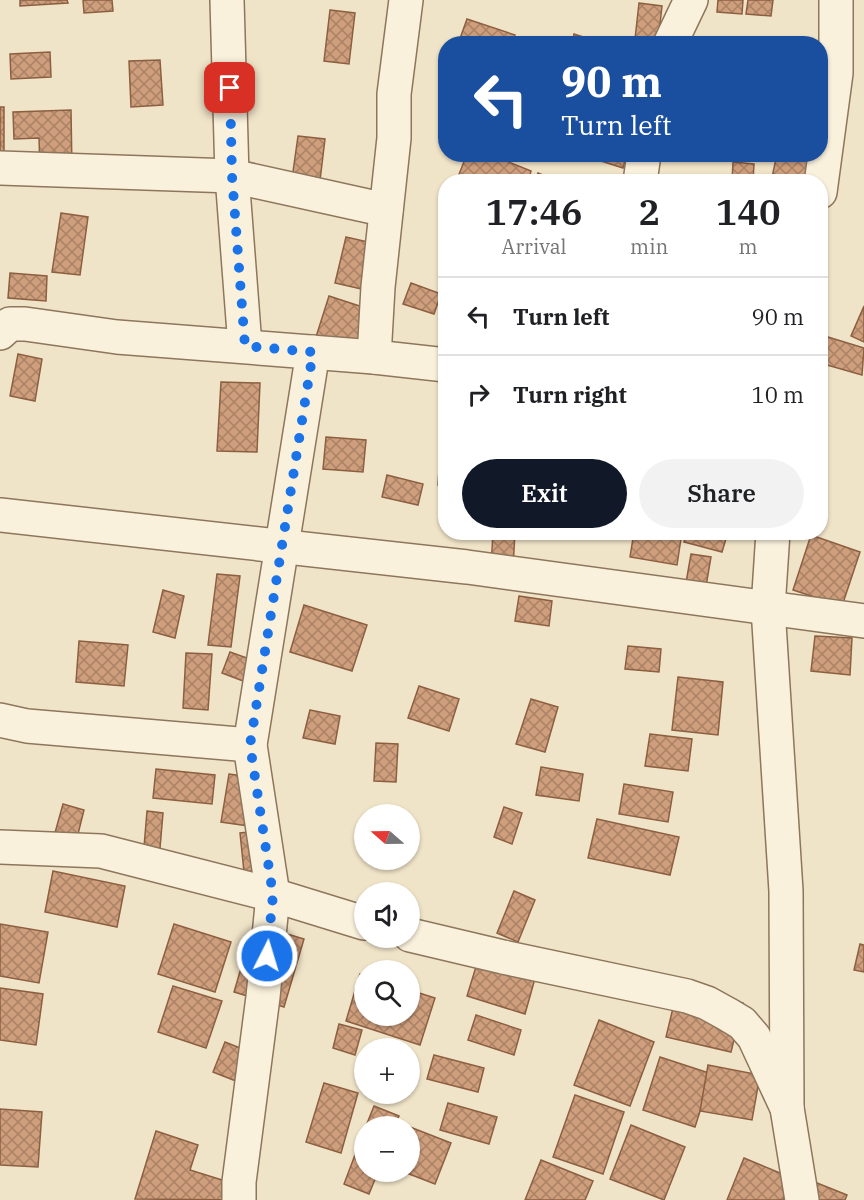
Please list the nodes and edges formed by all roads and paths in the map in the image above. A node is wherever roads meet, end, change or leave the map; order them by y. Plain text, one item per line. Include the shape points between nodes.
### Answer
1 (228, 0) edge
2 (406, 0) edge
3 (663, 0) edge
4 (691, 0) edge
5 (836, 0) edge
6 (670, 36) edge
7 (674, 36) edge
8 (850, 74) edge
9 (828, 161) edge
10 (0, 168) edge
11 (232, 176) junction
12 (386, 210) junction
13 (0, 333) edge
14 (245, 346) junction
15 (313, 352) junction
16 (374, 357) junction
17 (438, 364) edge
18 (0, 515) edge
19 (772, 540) edge
20 (282, 546) junction
21 (768, 609) junction
22 (864, 621) edge
23 (0, 720) edge
24 (250, 745) junction
25 (0, 848) edge
26 (273, 895) junction
27 (354, 920) edge
28 (420, 937) edge
29 (787, 1108) junction
30 (239, 1200) edge
31 (802, 1200) edge

1 - 11 street
2 - 12 street via 394,94 394,138
3 - 6 street
4 - 7 street
5 - 8 street
8 - 9 street
10 - 11 street
11 - 12 street
11 - 14 street
12 - 16 street
13 - 14 street via 10,324 25,324 117,337
14 - 15 street
15 - 16 street
15 - 20 street
16 - 17 street
18 - 20 street
19 - 21 street
20 - 21 street via 502,571
20 - 24 street
21 - 22 street
21 - 29 street via 786,891
23 - 24 street via 27,726
24 - 26 street
25 - 26 street via 101,851
26 - 27 street
26 - 30 street
28 - 29 street via 707,1003 742,1023 754,1036
29 - 31 street

